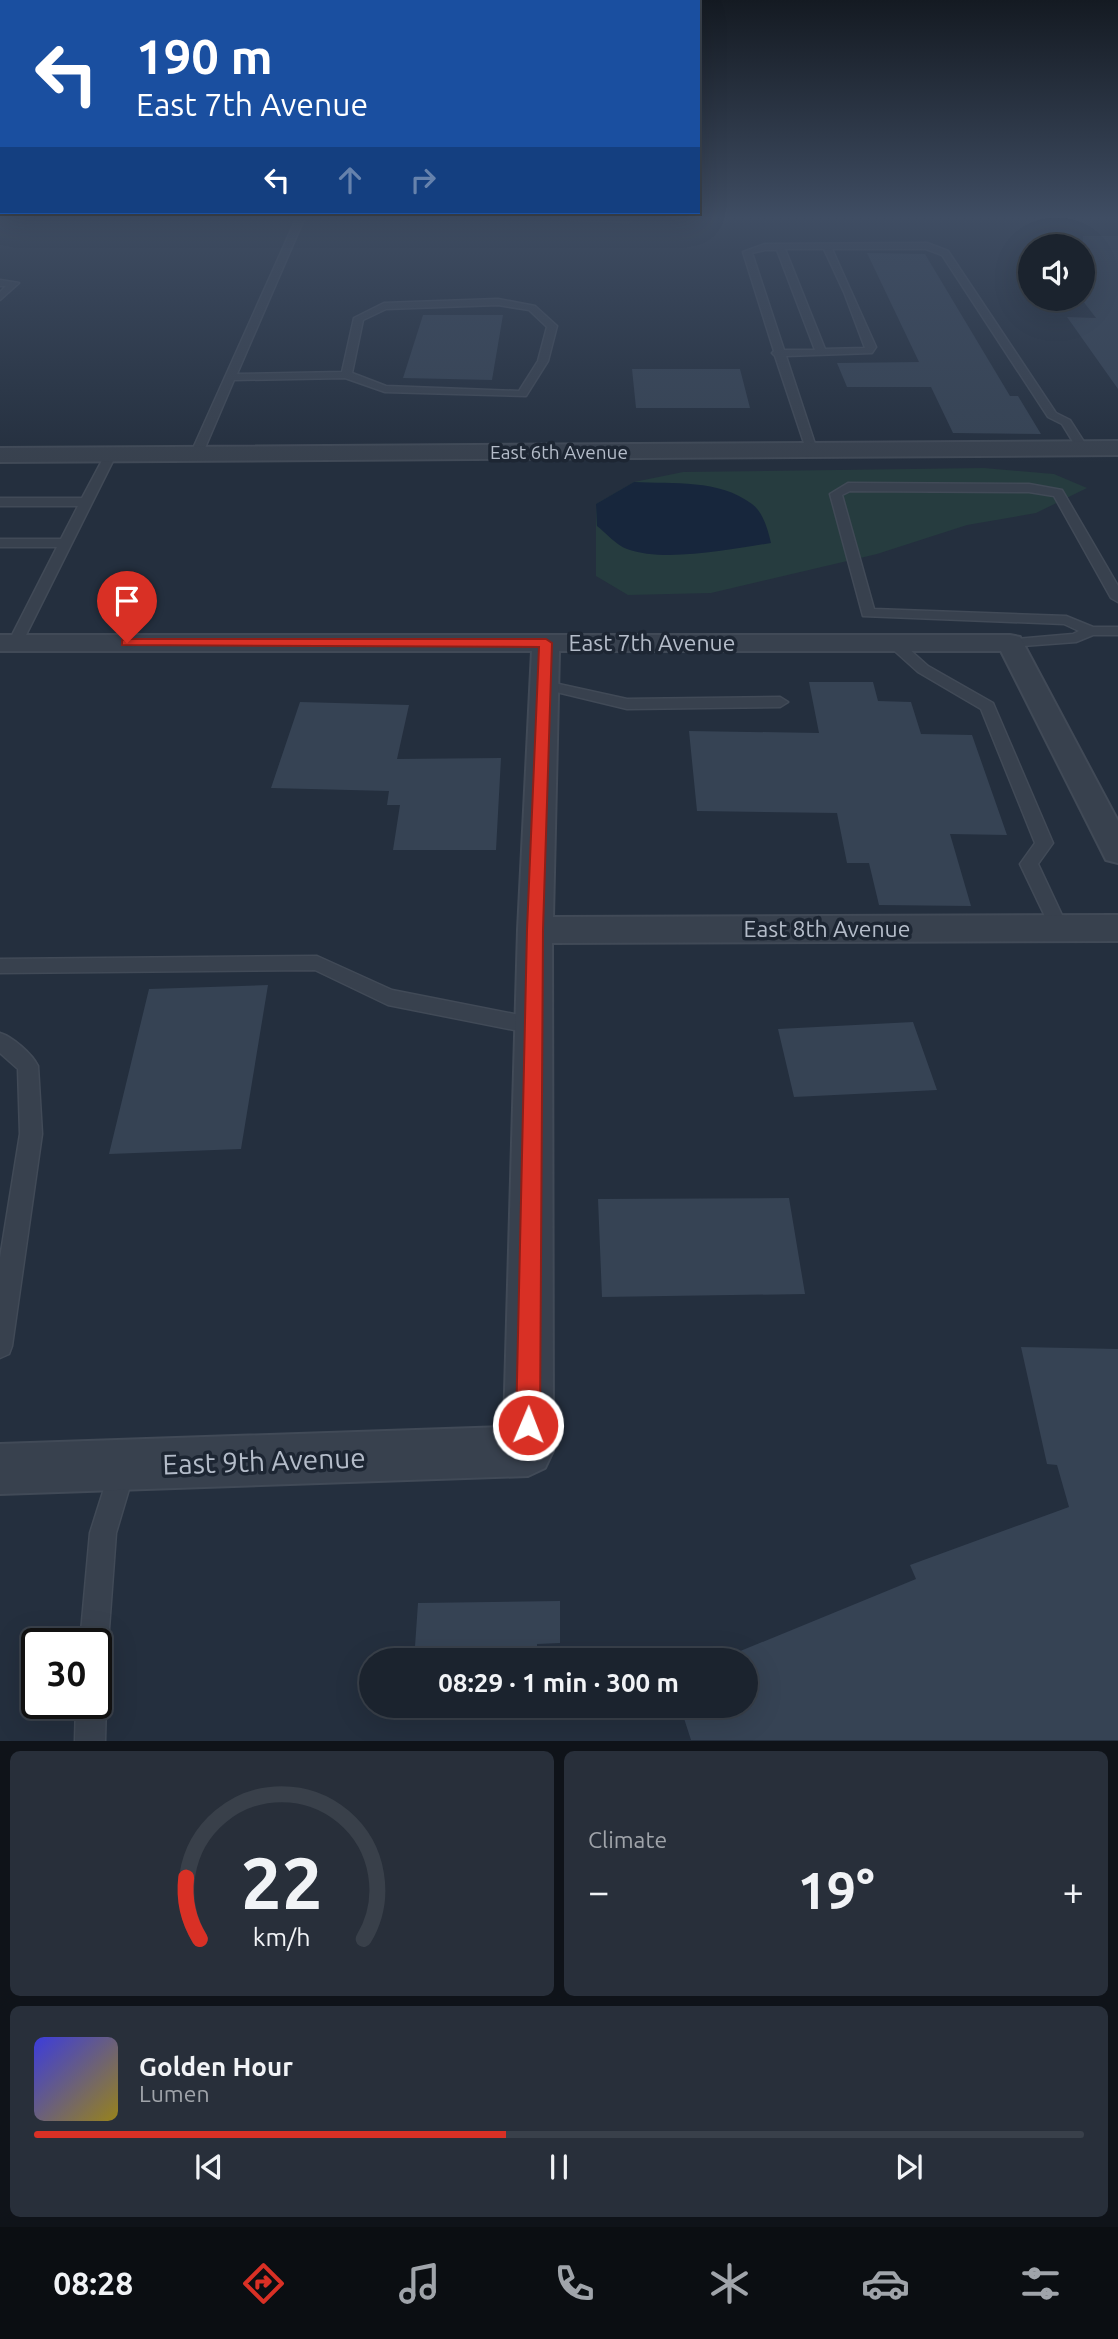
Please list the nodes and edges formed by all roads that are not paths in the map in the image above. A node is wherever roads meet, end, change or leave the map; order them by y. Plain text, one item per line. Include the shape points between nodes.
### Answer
1 (264, 300) edge
2 (761, 300) edge
3 (801, 300) edge
4 (852, 300) edge
5 (976, 300) edge
6 (821, 352) junction
7 (777, 353) junction
8 (346, 375) junction
9 (230, 377) junction
10 (1118, 448) edge
11 (1082, 449) junction
12 (811, 450) junction
13 (196, 454) junction
14 (0, 455) edge
15 (110, 455) junction
16 (0, 502) edge
17 (86, 502) junction
18 (0, 543) edge
19 (65, 543) junction
20 (1118, 598) edge
21 (1091, 631) junction
22 (1118, 631) edge
23 (8, 643) edge
24 (546, 643) junction
25 (894, 643) junction
26 (1010, 643) junction
27 (545, 685) junction
28 (780, 702) dead end
29 (1118, 852) edge
30 (1059, 928) junction
31 (1118, 928) edge
32 (535, 930) junction
33 (0, 966) edge
34 (534, 1026) junction
35 (0, 1041) edge
36 (4, 1274) edge
37 (0, 1346) edge
38 (123, 1465) junction
39 (0, 1469) edge
40 (95, 1628) edge
41 (91, 1719) edge
42 (90, 1741) edge

1 - 9 lane
2 - 7 lane
3 - 6 lane
4 - 6 lane via 871,347 858,352
5 - 11 lane via 1052,415 1066,422
6 - 7 lane
7 - 12 lane
8 - 8 lane via 385,389 523,394 543,361 552,326 532,308 498,302 384,306 359,318
8 - 9 lane
9 - 13 lane
10 - 11 street, East 6th Avenue
11 - 12 street, East 6th Avenue
12 - 13 street, East 6th Avenue
13 - 15 street, East 6th Avenue
14 - 15 street, East 6th Avenue
15 - 17 lane
16 - 17 lane
17 - 19 lane
18 - 19 lane
19 - 23 lane
20 - 21 lane via 1058,493 1029,488 848,487 836,494 868,613 1066,620
21 - 22 lane
21 - 26 lane via 1076,638
23 - 24 street, East 7th Avenue
24 - 25 street, East 7th Avenue
24 - 27 street
25 - 26 street, East 7th Avenue
25 - 30 lane via 923,669 988,706 1044,842 1030,864
26 - 29 street
27 - 28 lane via 627,704
27 - 32 street
30 - 31 street, East 8th Avenue
30 - 32 street, East 8th Avenue
32 - 34 street
33 - 34 lane via 317,963 388,997
34 - 38 street, East 9th Avenue via 528,1451
35 - 36 lane via 28,1066 31,1135
36 - 37 lane
38 - 39 street, East 9th Avenue
38 - 40 lane via 103,1533
41 - 42 lane

